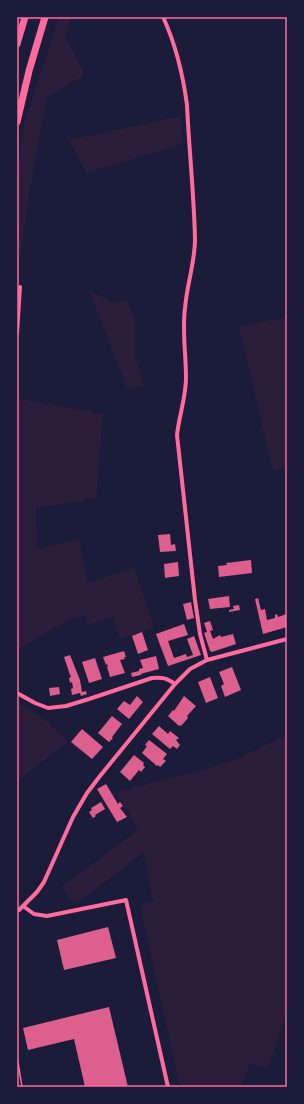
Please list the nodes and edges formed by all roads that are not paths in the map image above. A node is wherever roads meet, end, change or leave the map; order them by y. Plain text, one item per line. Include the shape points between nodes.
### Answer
1 (25, 17) edge
2 (45, 17) edge
3 (163, 17) edge
4 (17, 44) edge
5 (17, 122) edge
6 (20, 287) dead end
7 (17, 333) edge
8 (287, 639) edge
9 (207, 660) junction
10 (175, 684) junction
11 (17, 693) edge
12 (23, 906) junction
13 (19, 910) dead end
14 (168, 1087) edge

1 - 4 highway
2 - 5 highway
3 - 9 street via 178,56 187,105 195,240 184,307 186,378 178,435 195,600
6 - 7 street
8 - 9 street
9 - 10 street via 190,669
10 - 11 street via 166,678 152,678 66,706 48,708
10 - 12 street via 87,793 73,817 44,882
12 - 13 street
12 - 14 street via 34,914 47,916 126,900

